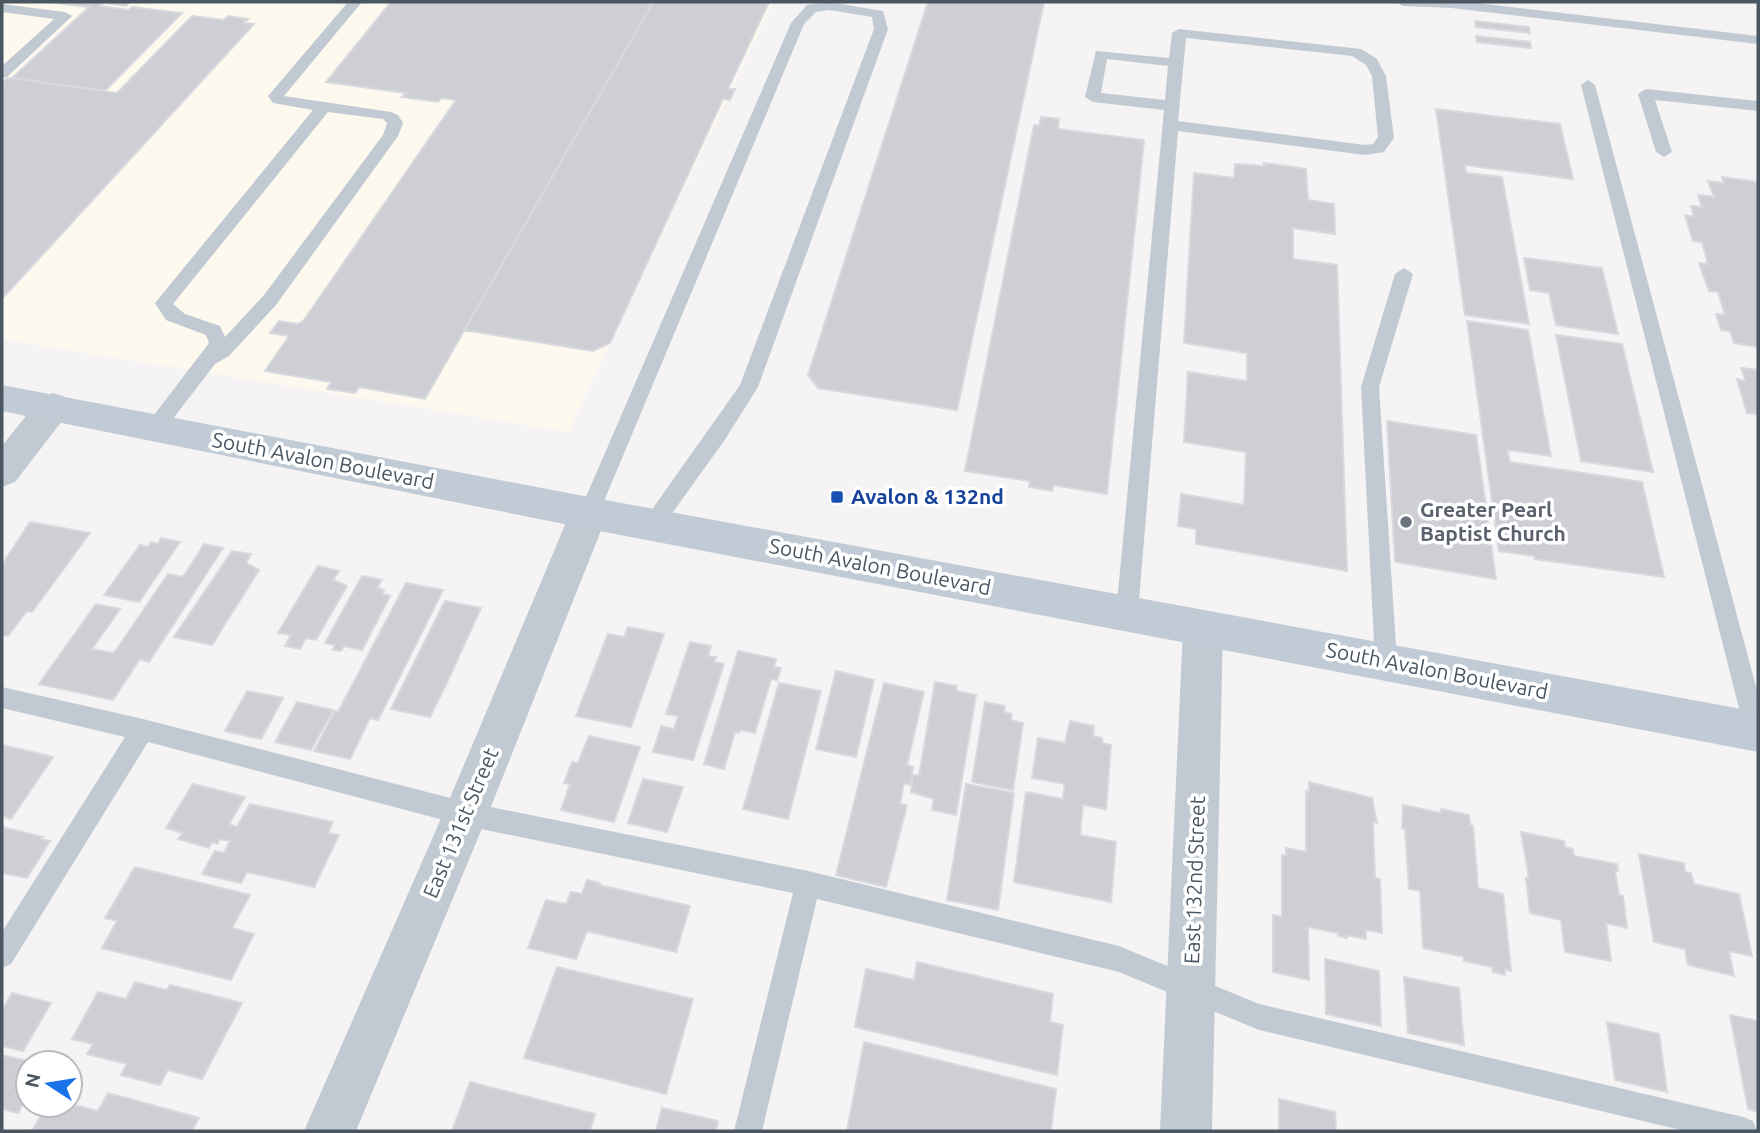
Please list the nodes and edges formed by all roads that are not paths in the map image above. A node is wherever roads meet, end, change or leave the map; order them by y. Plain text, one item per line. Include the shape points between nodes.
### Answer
1 (355, 2) edge
2 (1403, 2) edge
3 (2, 8) edge
4 (1758, 40) edge
5 (1176, 63) junction
6 (2, 74) edge
7 (1588, 85) dead end
8 (324, 106) junction
9 (1758, 106) edge
10 (1171, 116) junction
11 (1664, 152) dead end
12 (1404, 274) dead end
13 (217, 351) junction
14 (2, 398) edge
15 (53, 407) junction
16 (155, 428) junction
17 (2, 472) edge
18 (589, 513) junction
19 (653, 524) junction
20 (1127, 613) junction
21 (1203, 628) junction
22 (1386, 662) junction
23 (2, 698) edge
24 (143, 730) junction
25 (1758, 732) edge
26 (466, 814) junction
27 (808, 884) junction
28 (2, 955) edge
29 (1192, 989) junction
30 (330, 1131) edge
31 (748, 1131) edge
32 (1186, 1131) edge
33 (1743, 1131) edge

1 - 8 lane via 276,96 278,100
2 - 4 lane
3 - 6 lane via 65,16
5 - 10 lane
5 - 10 lane via 1101,54 1093,97
5 - 10 lane via 1179,33 1356,52 1372,62 1379,76 1386,138 1378,148 1365,150
7 - 25 lane
8 - 13 lane via 164,303 181,321 214,331
8 - 13 lane via 386,115 395,123 270,300
9 - 11 lane via 1646,94
10 - 20 lane
12 - 22 lane via 1370,387
13 - 16 lane
14 - 15 main road, South Avalon Boulevard
15 - 16 main road, South Avalon Boulevard
15 - 17 street
16 - 18 main road, South Avalon Boulevard
18 - 19 main road, South Avalon Boulevard
18 - 19 lane via 798,23 812,8 829,6 877,14 881,29 748,387
18 - 26 street, East 131st Street
19 - 20 main road, South Avalon Boulevard
20 - 21 main road, South Avalon Boulevard
21 - 22 main road, South Avalon Boulevard
21 - 29 street, East 132nd Street
22 - 25 main road, South Avalon Boulevard
23 - 24 lane
24 - 26 lane
24 - 28 lane
26 - 27 lane
26 - 30 street, East 131st Street
27 - 29 lane via 1119,958
27 - 31 lane
29 - 32 street, East 132nd Street
29 - 33 lane via 1259,1017

